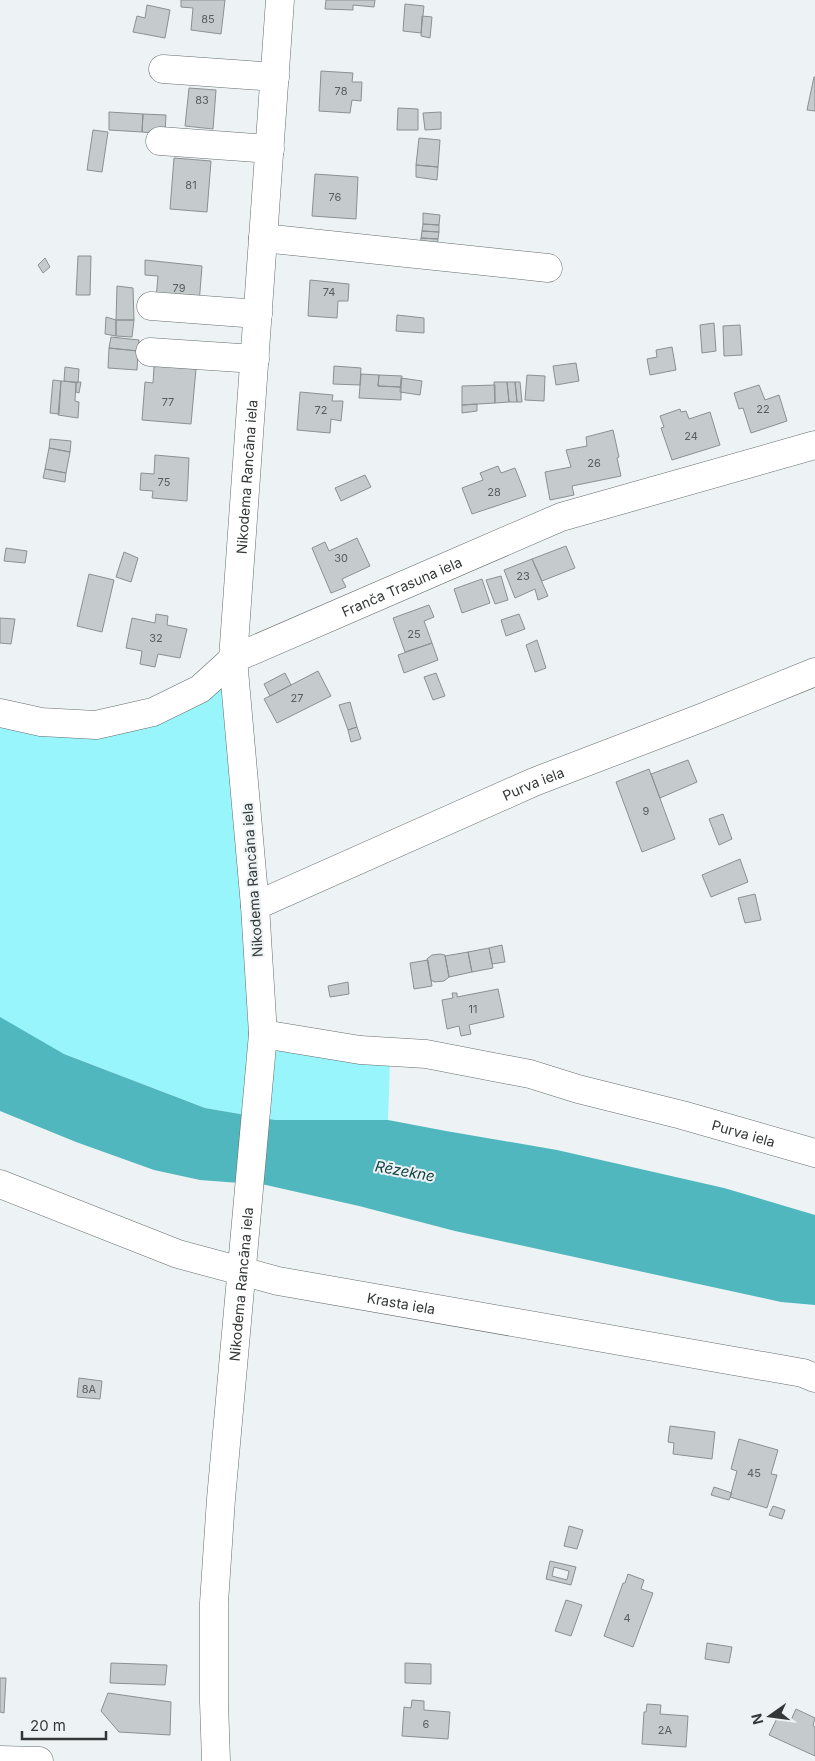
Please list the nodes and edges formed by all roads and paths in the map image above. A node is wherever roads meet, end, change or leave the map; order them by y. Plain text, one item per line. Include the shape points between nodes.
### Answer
1 (280, 0) edge
2 (162, 70) dead end
3 (275, 77) junction
4 (160, 141) dead end
5 (270, 149) junction
6 (264, 238) junction
7 (548, 268) dead end
8 (152, 306) dead end
9 (258, 314) junction
10 (150, 352) dead end
11 (254, 359) junction
12 (815, 445) edge
13 (233, 659) junction
14 (815, 672) edge
15 (0, 714) edge
16 (255, 906) junction
17 (262, 1034) junction
18 (815, 1153) edge
19 (0, 1184) edge
20 (242, 1272) junction
21 (815, 1378) edge
22 (0, 1760) edge
23 (39, 1761) edge
24 (216, 1761) edge

1 - 3 street, Nikodema Rancāna iela
2 - 3 street
3 - 5 street, Nikodema Rancāna iela
4 - 5 street
5 - 6 street, Nikodema Rancāna iela
6 - 7 street
6 - 9 street, Nikodema Rancāna iela
8 - 9 street
9 - 11 street, Nikodema Rancāna iela
10 - 11 street
11 - 13 street, Nikodema Rancāna iela
12 - 13 street, Franča Trasuna iela via 561,518
13 - 15 street, Franča Trasuna iela via 200,690 153,712 96,725 41,722
13 - 16 street, Nikodema Rancāna iela
14 - 16 street, Purva iela via 534,782
16 - 17 street, Nikodema Rancāna iela
17 - 18 street, Purva iela via 360,1050 426,1054 530,1074
17 - 20 street, Nikodema Rancāna iela
19 - 20 street, Krasta iela via 178,1254
20 - 21 street, Krasta iela via 803,1373
20 - 24 street, Nikodema Rancāna iela via 214,1603
22 - 23 street

